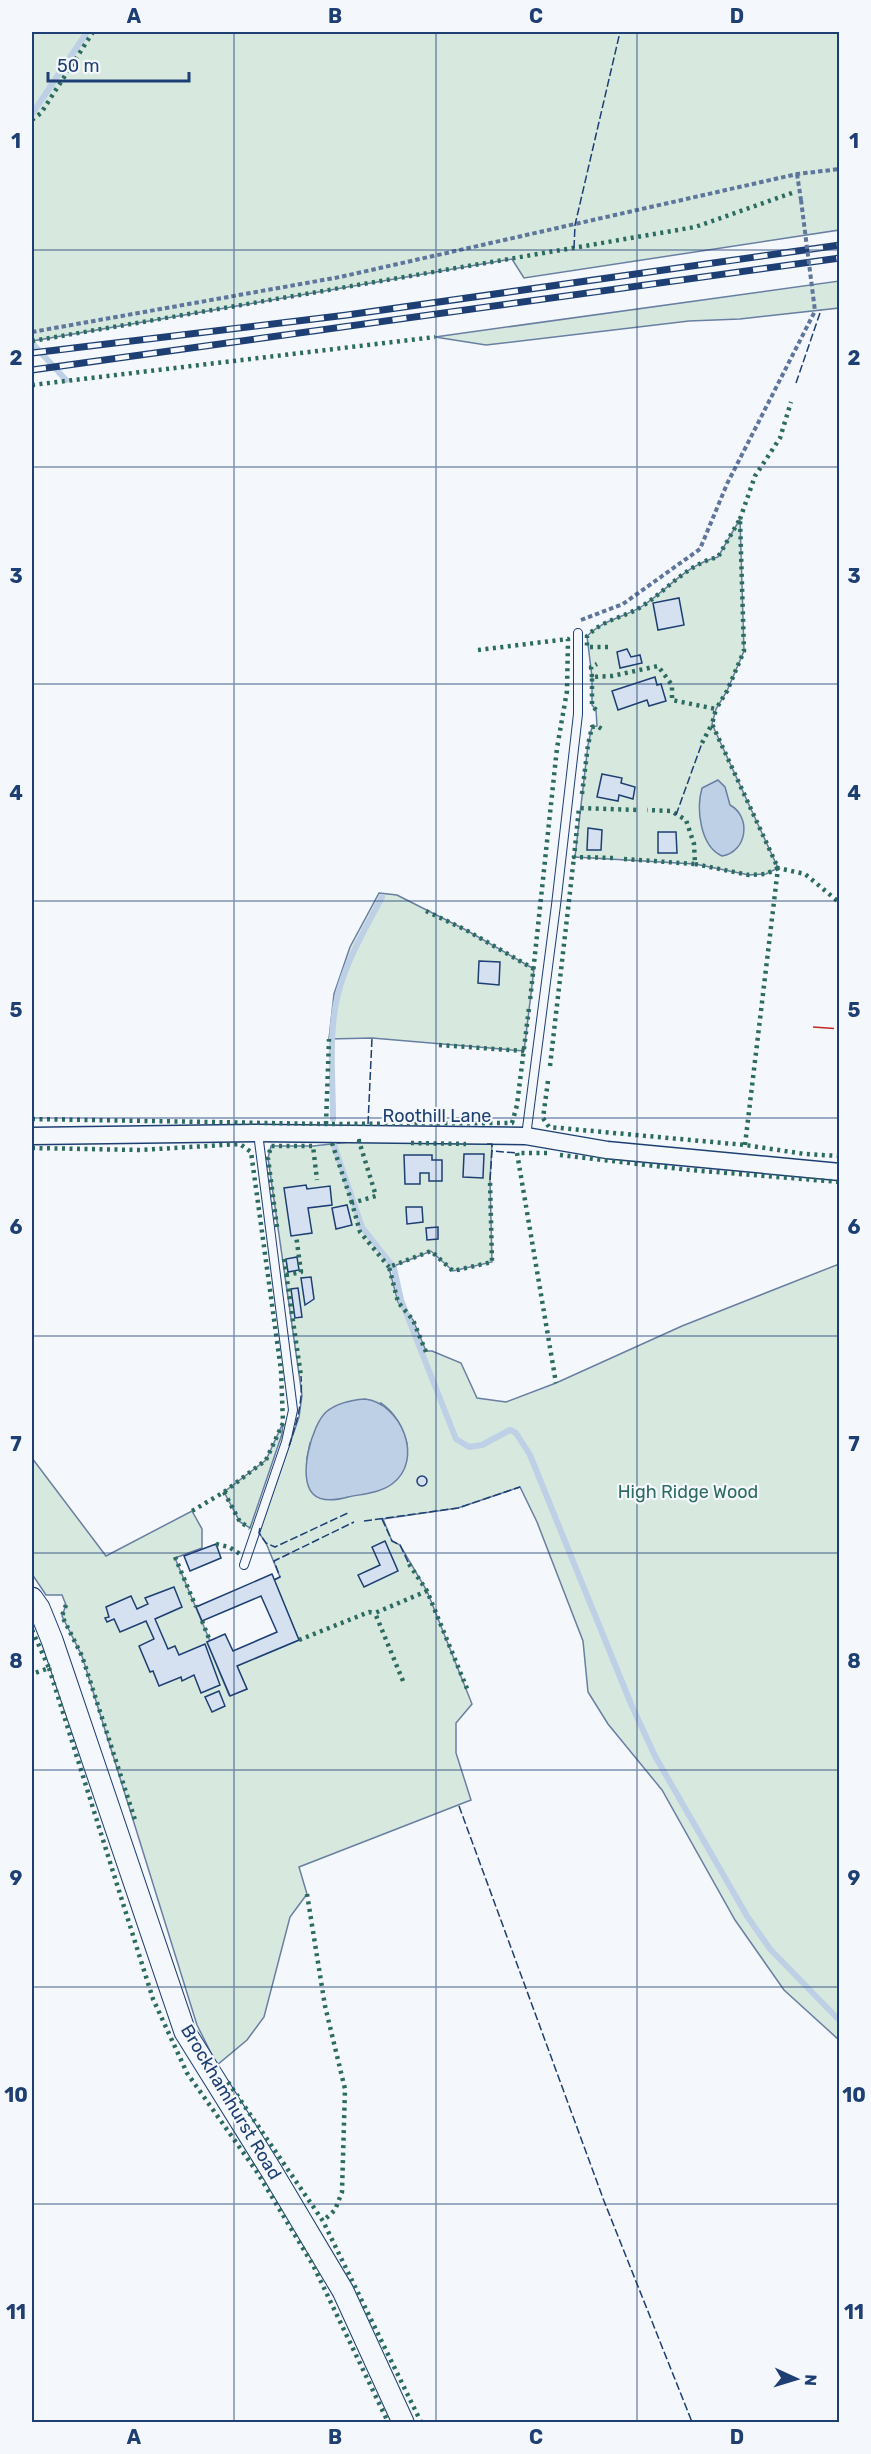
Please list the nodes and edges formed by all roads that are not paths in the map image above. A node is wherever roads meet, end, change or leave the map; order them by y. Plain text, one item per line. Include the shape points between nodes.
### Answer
1 (578, 633) road end
2 (258, 1133) junction
3 (32, 1136) edge
4 (526, 1136) junction
5 (840, 1172) edge
6 (244, 1565) dead end
7 (32, 1598) edge
8 (403, 2422) edge

1 - 4 lane via 578,714
2 - 3 street, Roothill Lane
2 - 4 street, Roothill Lane
2 - 6 lane via 293,1410
4 - 5 street, Roothill Lane via 608,1150
7 - 8 street, Brockhamhurst Road via 52,1640 185,2032 343,2290

